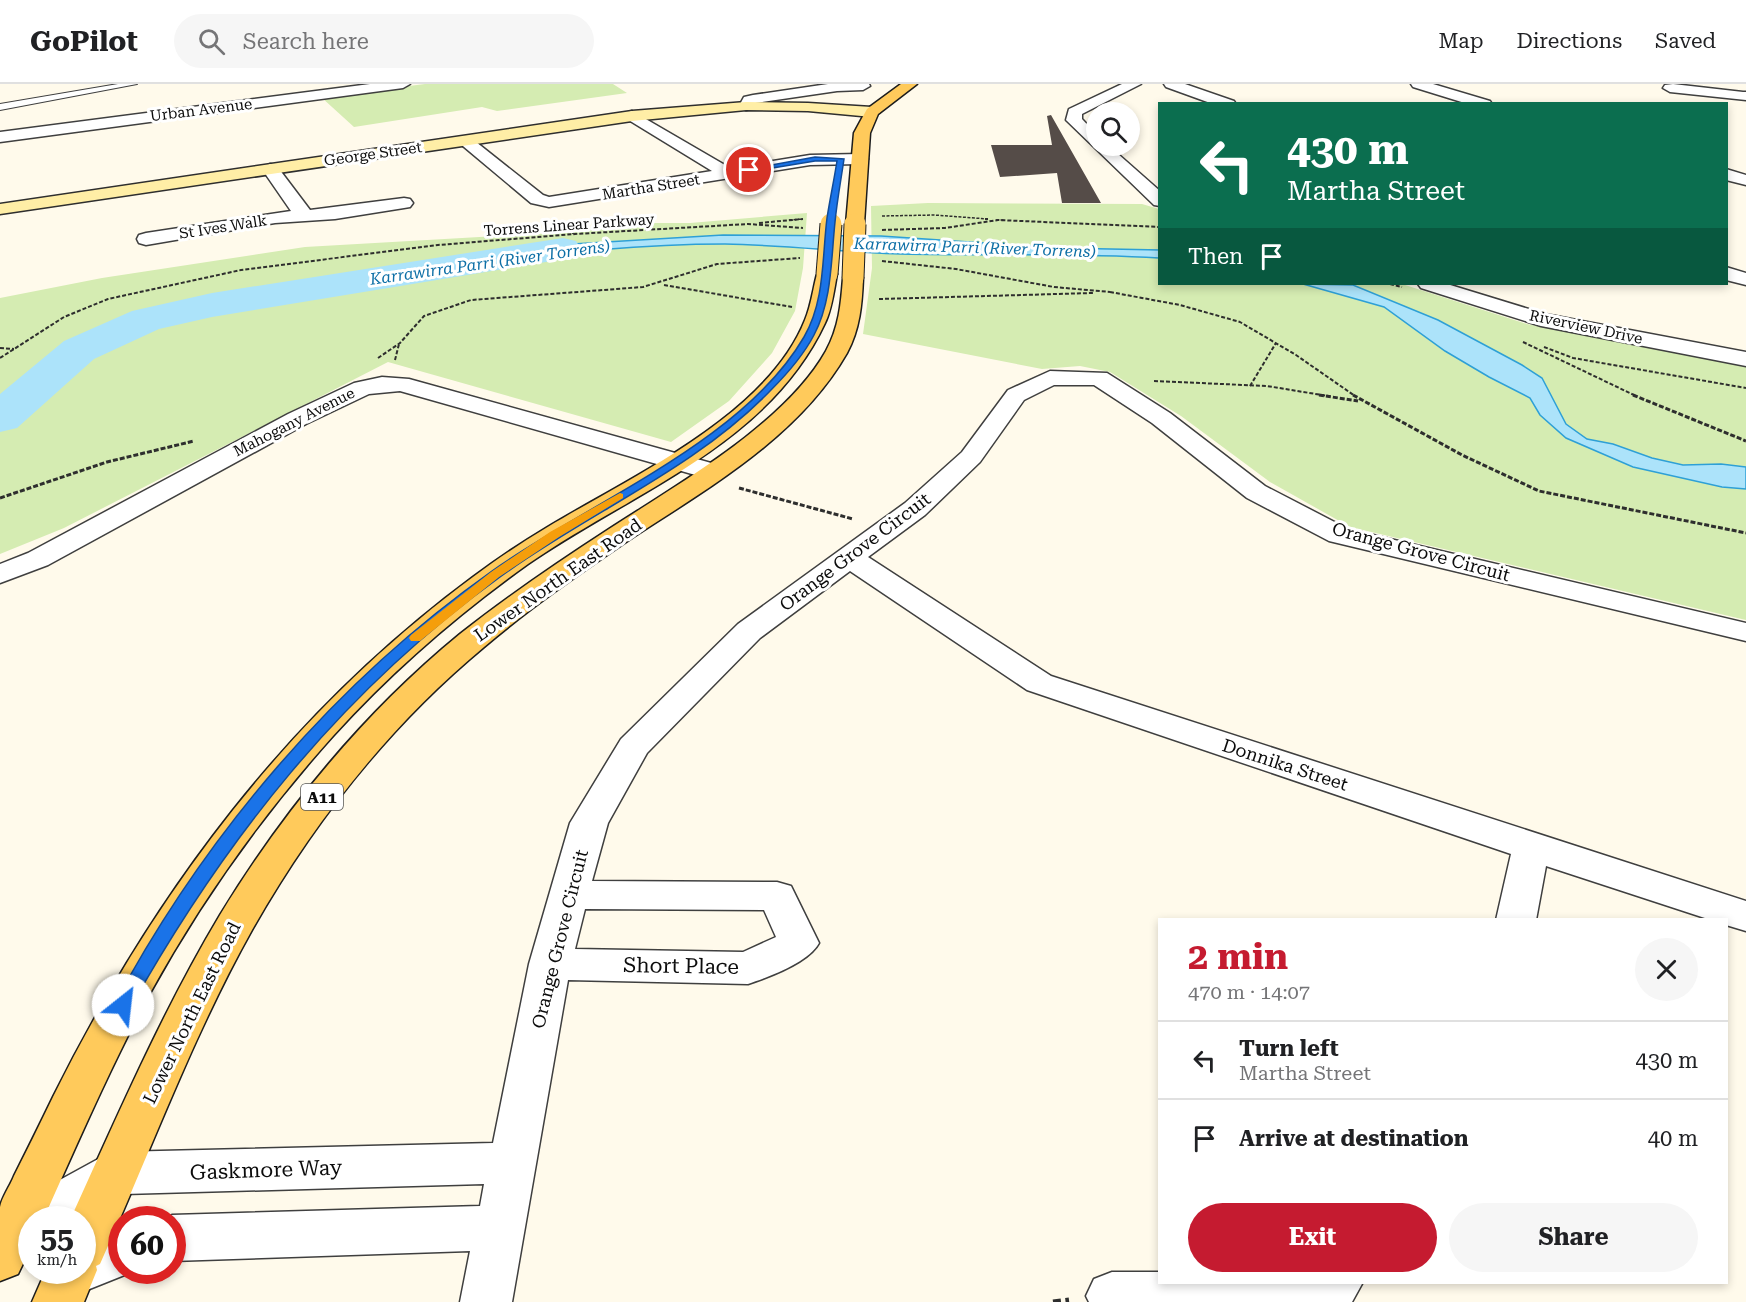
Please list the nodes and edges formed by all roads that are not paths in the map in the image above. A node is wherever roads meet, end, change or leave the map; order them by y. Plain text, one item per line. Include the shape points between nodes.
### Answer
1 (133, 84) edge
2 (403, 84) edge
3 (887, 84) edge
4 (910, 84) edge
5 (1134, 84) edge
6 (1171, 84) edge
7 (1418, 84) edge
8 (1670, 88) dead end
9 (1743, 95) edge
10 (867, 98) junction
11 (1095, 102) edge
12 (1223, 102) edge
13 (1478, 102) edge
14 (746, 106) junction
15 (1086, 106) edge
16 (0, 107) edge
17 (632, 116) junction
18 (1086, 132) edge
19 (0, 137) edge
20 (465, 141) junction
21 (843, 141) dead end
22 (1111, 156) edge
23 (860, 159) junction
24 (840, 165) junction
25 (270, 170) junction
26 (729, 174) junction
27 (1728, 175) edge
28 (1746, 180) edge
29 (1158, 199) edge
30 (404, 203) dead end
31 (0, 210) edge
32 (832, 215) dead end
33 (299, 216) junction
34 (146, 239) dead end
35 (1728, 274) edge
36 (1746, 279) edge
37 (1431, 285) edge
38 (1746, 359) edge
39 (677, 461) junction
40 (713, 472) junction
41 (850, 558) junction
42 (0, 574) edge
43 (1746, 632) edge
44 (1531, 847) junction
45 (570, 895) junction
46 (1746, 916) edge
47 (1516, 918) edge
48 (550, 964) junction
49 (511, 1163) junction
50 (117, 1173) junction
51 (30, 1206) edge
52 (62, 1206) edge
53 (96, 1221) edge
54 (500, 1228) junction
55 (186, 1238) edge
56 (1335, 1284) edge
57 (1112, 1296) dead end
58 (486, 1302) edge

1 - 16 lane
2 - 19 street, Urban Avenue
3 - 10 main road
4 - 10 main road
5 - 11 street
6 - 12 street
7 - 13 street
8 - 9 street
10 - 14 street, George Street
10 - 14 street, George Street via 848,117
10 - 23 main road, Lower North East Road / A11
14 - 17 street, George Street
15 - 18 street via 1074,112 1074,120
17 - 20 street, George Street
17 - 26 street
20 - 25 street, George Street
20 - 26 street, Martha Street via 537,199 549,202
21 - 24 main road
22 - 29 street
23 - 24 street, Martha Street
23 - 40 main road, Lower North East Road / A11, bridge via 854,288 843,336 817,379 773,426
24 - 26 street, Martha Street via 815,159
25 - 31 street, George Street
25 - 33 street via 301,210
27 - 28 street
30 - 33 street, St Ives Walk
32 - 39 main road, Lower North East Road / A11, bridge via 819,313 801,350 768,389 729,425
33 - 34 street, St Ives Walk
35 - 36 street
37 - 38 street, Riverview Drive via 1541,320
39 - 40 street, Mahogany Avenue
39 - 42 street, Mahogany Avenue via 401,384 382,384 362,388 297,419 38,559
39 - 51 main road, Lower North East Road / A11 via 554,535 464,598 362,686 287,766 219,851 163,935 102,1044
40 - 50 main road, Lower North East Road / A11 via 562,572 480,634 399,709 347,766 305,818 241,914 205,979
41 - 43 street, Orange Grove Circuit via 915,509 971,457 1016,395 1050,378 1099,378 1161,418 1256,492 1339,535
41 - 44 street, Donnika Street via 1039,683
41 - 45 street, Orange Grove Circuit via 749,631 633,747 589,823
44 - 46 street, Donnika Street
44 - 47 street
45 - 48 street, Orange Grove Circuit
45 - 48 street, Short Place via 777,896 799,943 748,968
48 - 49 street, Orange Grove Circuit
49 - 50 street, Gaskmore Way
49 - 54 street, Orange Grove Circuit
50 - 52 street, Gaskmore Way
50 - 53 main road, Lower North East Road / A11
54 - 55 street
54 - 58 street, Orange Grove Circuit
56 - 57 street via 1318,1297

